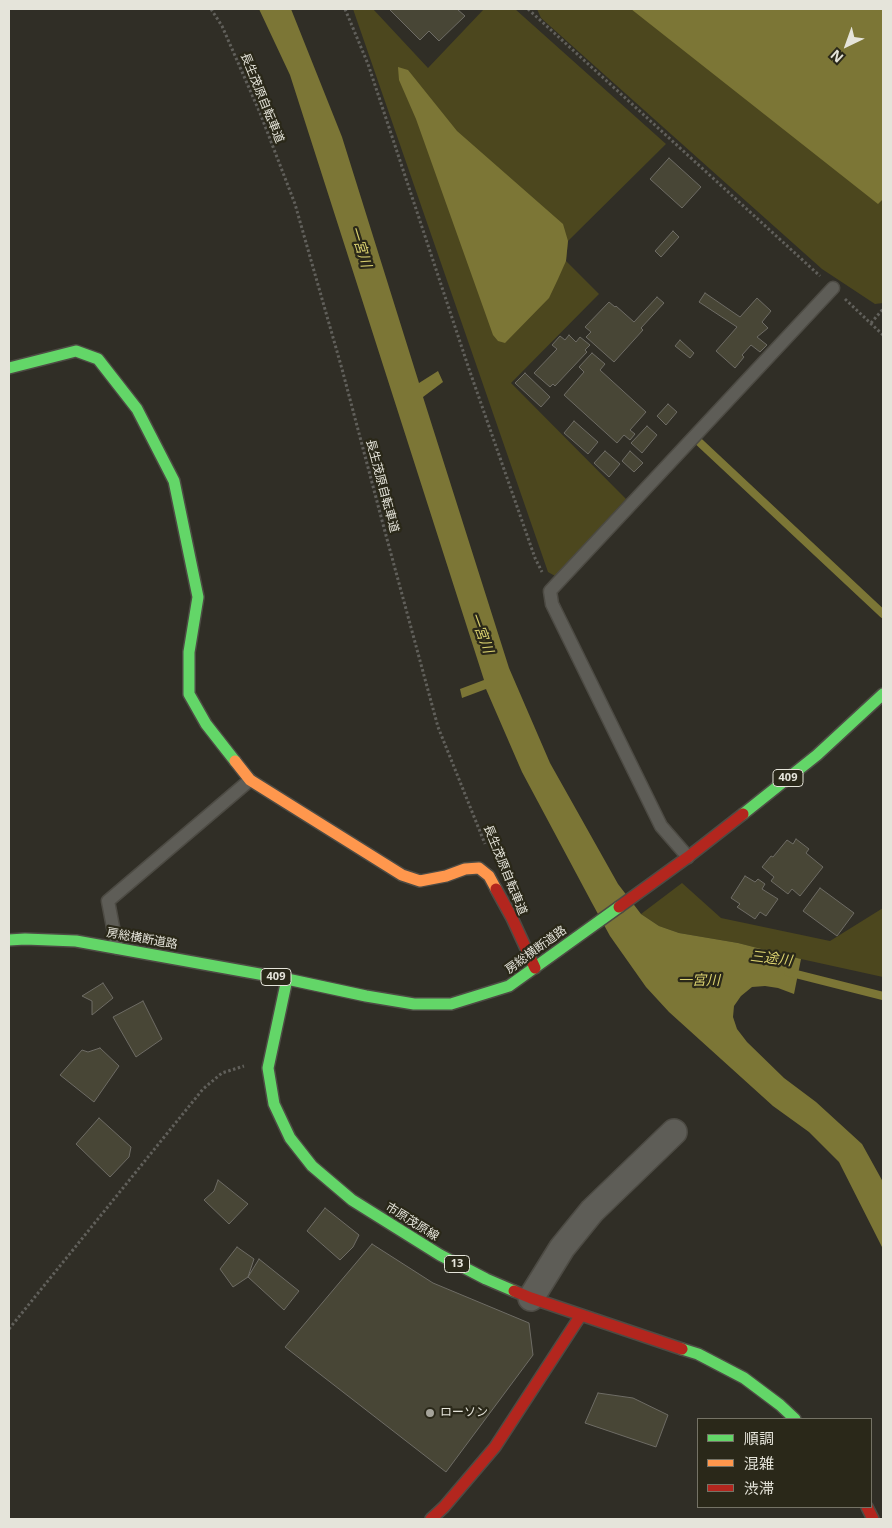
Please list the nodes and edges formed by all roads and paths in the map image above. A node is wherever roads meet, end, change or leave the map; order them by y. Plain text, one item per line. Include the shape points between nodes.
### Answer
1 (211, 9) edge
2 (345, 9) edge
3 (528, 9) edge
4 (833, 288) junction
5 (883, 309) edge
6 (871, 323) junction
7 (883, 334) edge
8 (9, 368) edge
9 (550, 591) junction
10 (883, 694) edge
11 (250, 780) junction
12 (487, 848) dead end
13 (688, 856) junction
14 (9, 940) edge
15 (117, 948) junction
16 (535, 968) junction
17 (287, 980) junction
18 (268, 1068) junction
19 (674, 1132) dead end
20 (531, 1298) junction
21 (581, 1315) junction
22 (9, 1329) edge
23 (794, 1418) edge
24 (867, 1508) edge
25 (431, 1519) edge
26 (873, 1519) edge

1 - 12 path, 長生茂原自転車道 via 222,26 260,114 294,204 438,727
2 - 9 path via 368,64 469,369 535,558
3 - 4 path
4 - 6 path
4 - 9 lane
5 - 6 path
6 - 7 path
8 - 11 main road via 76,351 98,359 137,409 174,481 198,597 189,652 189,694 206,724
9 - 13 lane via 552,604 661,826
10 - 13 main road, 房総横断道路 / 409 via 817,755
11 - 15 lane via 108,901
11 - 16 main road via 402,875 420,881 479,868 489,876
13 - 16 main road, 房総横断道路 / 409
14 - 15 main road, 房総横断道路 / 409 via 76,941
15 - 17 main road, 房総横断道路 / 409
16 - 17 main road, 房総横断道路 / 409 via 509,986 451,1004 414,1004
17 - 18 main road, 市原茂原線 / 13
18 - 20 main road, 市原茂原線 / 13 via 274,1104 290,1138 312,1166 352,1200 398,1230 486,1280
18 - 22 path via 242,1065 222,1074 203,1089
19 - 20 street via 592,1212 562,1248
20 - 21 main road, 市原茂原線 / 13
21 - 23 main road, 市原茂原線 / 13 via 698,1354 744,1378
21 - 25 main road via 495,1447
24 - 26 main road

